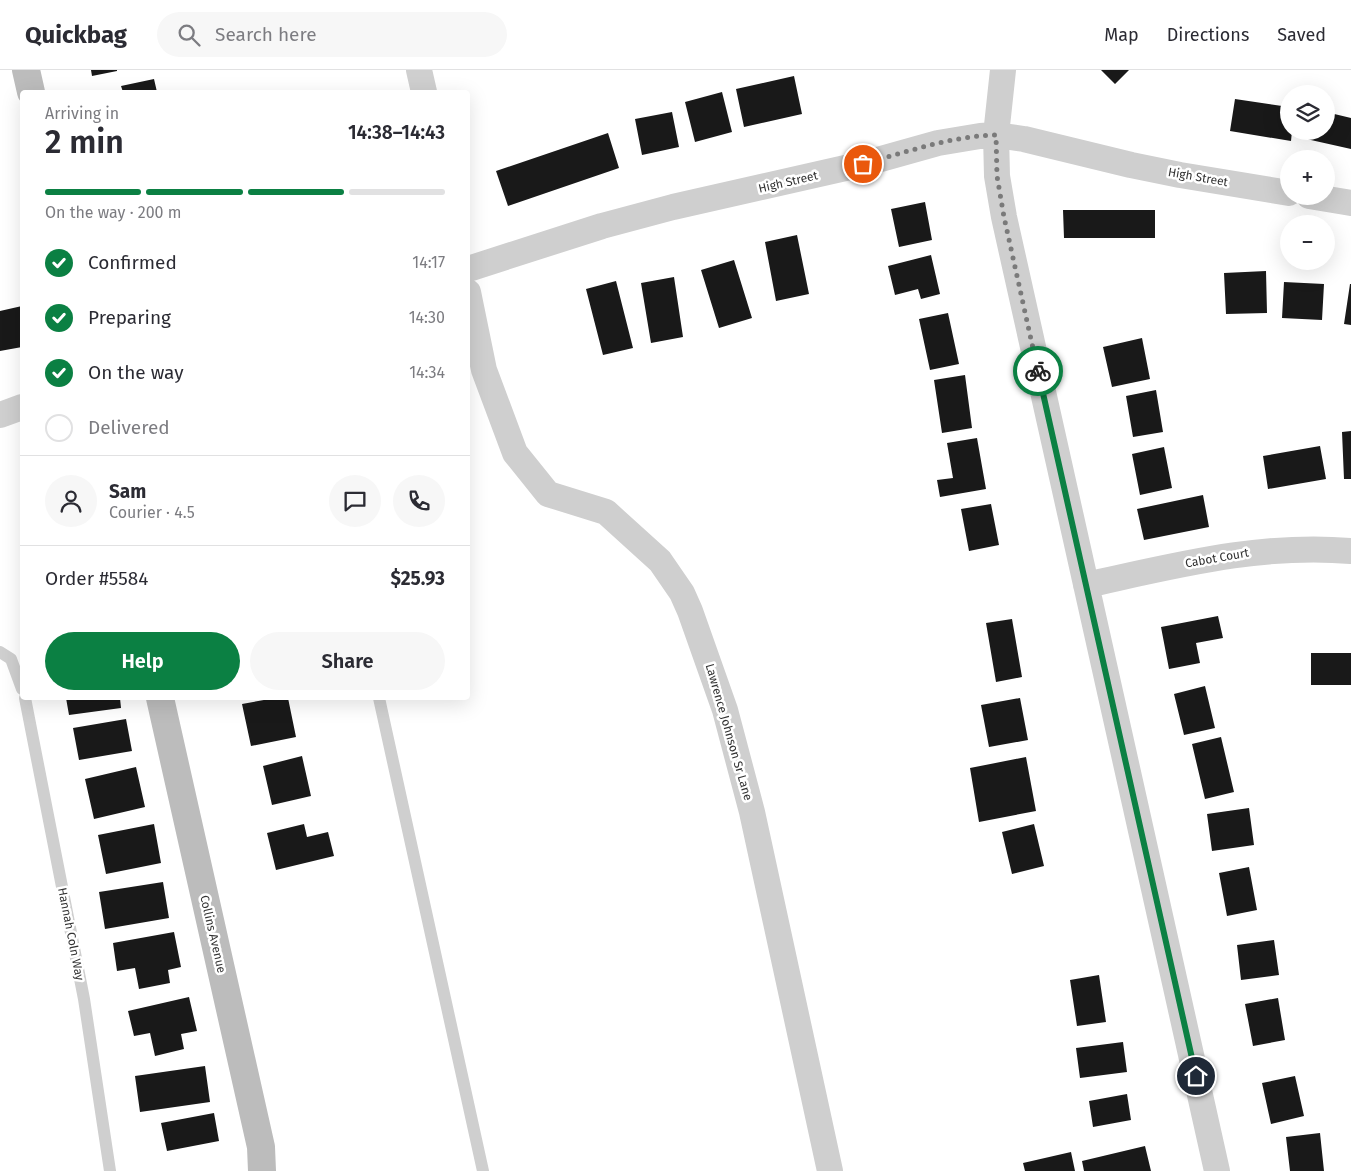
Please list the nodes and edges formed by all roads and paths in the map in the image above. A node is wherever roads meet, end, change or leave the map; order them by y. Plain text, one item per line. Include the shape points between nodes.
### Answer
1 (26, 70) edge
2 (419, 70) edge
3 (1003, 70) edge
4 (31, 90) edge
5 (424, 90) edge
6 (996, 135) junction
7 (1280, 192) edge
8 (1335, 200) edge
9 (1351, 203) edge
10 (470, 268) edge
11 (470, 302) edge
12 (20, 408) edge
13 (0, 414) edge
14 (1351, 551) edge
15 (1086, 585) junction
16 (0, 652) edge
17 (20, 683) edge
18 (25, 700) edge
19 (160, 700) edge
20 (379, 700) edge
21 (110, 1171) edge
22 (262, 1171) edge
23 (483, 1171) edge
24 (830, 1171) edge
25 (1217, 1171) edge

1 - 4 street
2 - 5 street
3 - 6 street
6 - 7 street, High Street via 1024,138 1180,175
6 - 10 street, High Street via 938,144 673,207 593,228
6 - 15 street via 997,176 1004,217
8 - 9 street
11 - 24 street, Lawrence Johnson Sr Lane via 484,370 515,453 548,494 606,512 660,562 690,610 725,710 752,812
12 - 13 street
14 - 15 street, Cabot Court via 1260,551 1216,557
15 - 25 street
16 - 17 lane via 11,658
18 - 21 lane, Hannah Coln Way via 84,998
19 - 22 street, Collins Avenue via 261,1147
20 - 23 lane

